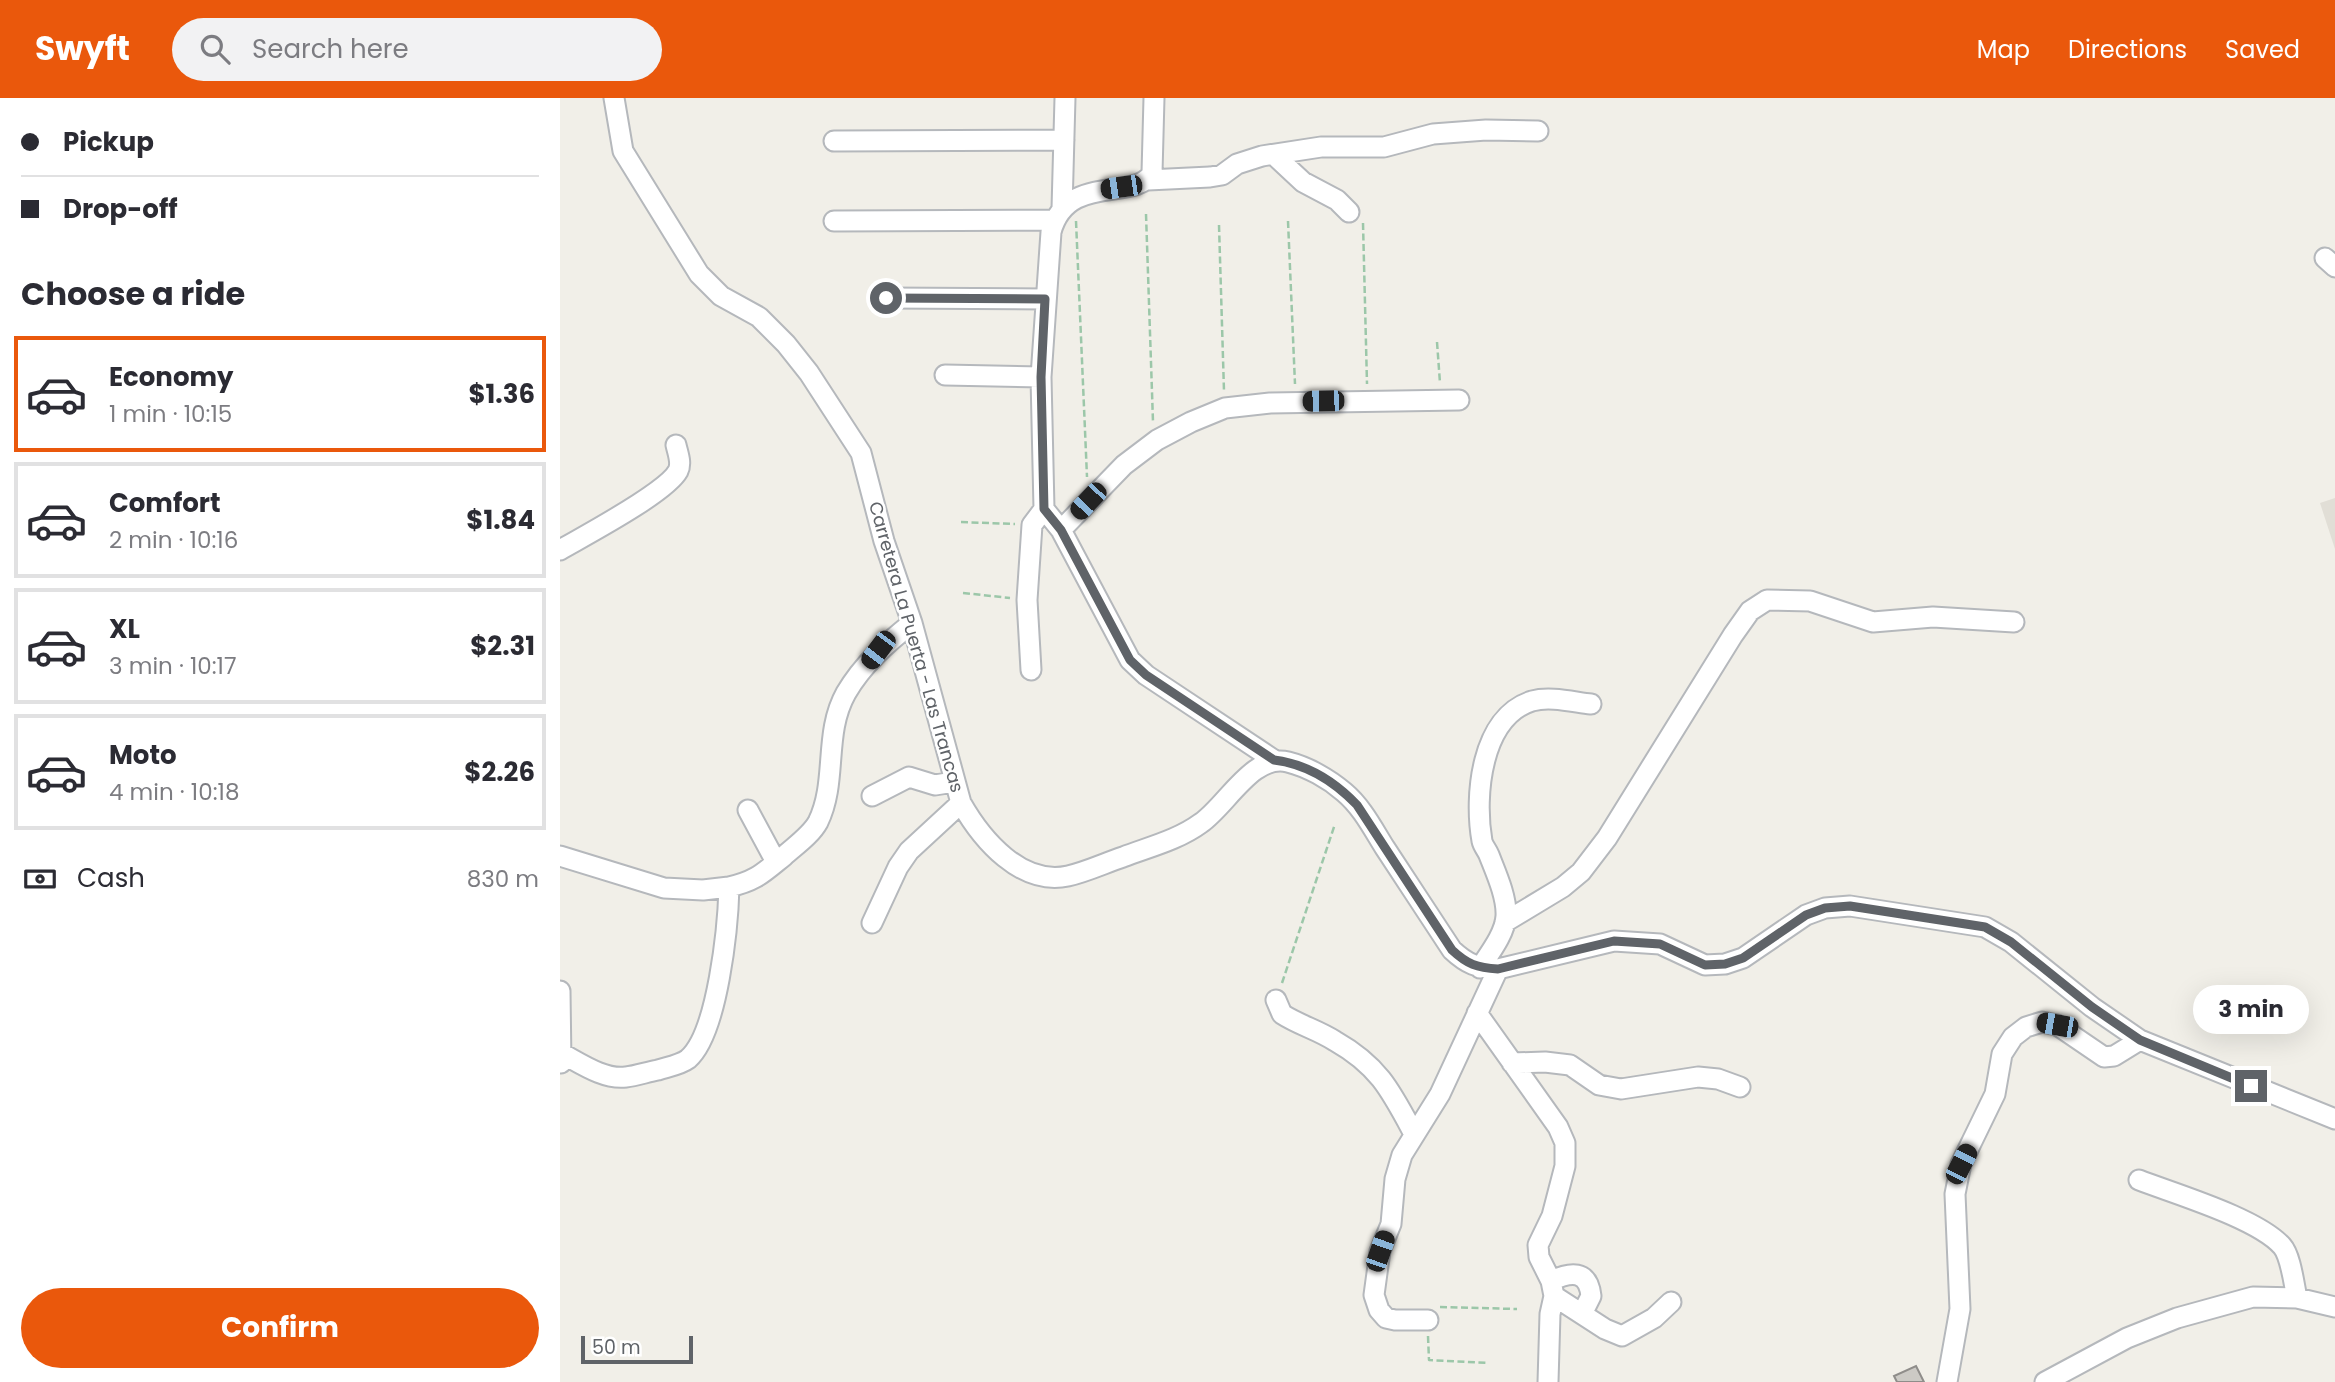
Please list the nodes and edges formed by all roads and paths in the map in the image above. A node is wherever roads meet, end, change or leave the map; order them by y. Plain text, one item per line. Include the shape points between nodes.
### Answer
1 (614, 98) edge
2 (1065, 98) edge
3 (1154, 98) edge
4 (1538, 131) dead end
5 (1064, 140) junction
6 (834, 141) dead end
7 (1275, 155) junction
8 (1148, 180) junction
9 (1146, 214) dead end
10 (1064, 217) junction
11 (1356, 217) joint
12 (834, 220) dead end
13 (1288, 222) dead end
14 (1219, 225) dead end
15 (886, 298) dead end
16 (1045, 299) junction
17 (1437, 342) dead end
18 (945, 375) dead end
19 (1041, 377) junction
20 (1451, 400) joint
21 (1368, 401) junction
22 (1296, 402) junction
23 (1225, 408) junction
24 (1154, 443) junction
25 (676, 445) dead end
26 (1088, 501) junction
27 (1044, 509) junction
28 (961, 522) dead end
29 (1032, 525) junction
30 (1061, 530) junction
31 (560, 550) edge
32 (962, 593) dead end
33 (1027, 600) junction
34 (2014, 622) dead end
35 (912, 623) junction
36 (1031, 670) dead end
37 (1591, 704) dead end
38 (1274, 760) junction
39 (954, 782) junction
40 (872, 796) dead end
41 (961, 803) junction
42 (748, 810) dead end
43 (1335, 824) dead end
44 (560, 856) edge
45 (776, 862) junction
46 (729, 887) junction
47 (1505, 922) junction
48 (872, 923) dead end
49 (1489, 968) junction
50 (560, 991) edge
51 (1276, 1000) joint
52 (1477, 1013) junction
53 (2140, 1040) junction
54 (561, 1060) edge
55 (1512, 1063) junction
56 (1740, 1087) dead end
57 (2335, 1119) edge
58 (1414, 1135) junction
59 (2139, 1180) dead end
60 (1553, 1289) junction
61 (2297, 1298) junction
62 (1671, 1302) dead end
63 (2335, 1307) edge
64 (1517, 1308) dead end
65 (1582, 1314) junction
66 (1428, 1320) junction
67 (1488, 1363) dead end
68 (1548, 1382) edge
69 (1947, 1382) edge
70 (2045, 1382) edge

1 - 35 street, Carretera La Puerta - Las Trancas via 623,150 699,274 721,296 760,317 786,344 854,440
2 - 5 street
3 - 8 street
4 - 7 street via 1433,134 1384,147 1321,147
5 - 6 street
5 - 10 street
7 - 8 street via 1237,164 1222,175
7 - 11 street via 1303,183 1337,200
8 - 10 street via 1080,197
9 - 24 path
10 - 12 street
10 - 16 street via 1051,232
10 - 26 path
11 - 21 path
13 - 22 path
14 - 23 path
15 - 16 street
16 - 19 street
17 - 20 path
18 - 19 street
19 - 27 street
20 - 21 street
21 - 22 street
22 - 23 street
23 - 24 street
24 - 26 street
25 - 31 street via 680,462 672,478 635,506
26 - 30 street
27 - 29 street
27 - 30 street
28 - 29 path
29 - 33 street
30 - 38 street via 1130,660
32 - 33 path
33 - 36 street
34 - 47 street via 1933,617 1873,622 1810,601 1767,600 1750,611 1733,635 1607,838 1581,872
35 - 39 street, Carretera La Puerta - Las Trancas
35 - 45 street via 878,650 846,694 831,739 829,789 817,824
37 - 47 street via 1533,701 1515,710 1490,741 1479,806 1483,843 1506,906
38 - 41 street, Carretera La Puerta - Las Trancas via 1256,768 1202,823 1176,838 1067,876 1042,877 1007,860 971,821
38 - 49 street via 1305,768 1345,792 1452,950 1465,962
39 - 40 street via 935,785 909,777
39 - 41 street, Carretera La Puerta - Las Trancas
41 - 48 street via 909,851
42 - 45 street
43 - 51 path
44 - 46 street via 664,888
45 - 46 street via 751,882
46 - 54 street via 727,929 712,1013 688,1059 624,1078
47 - 49 street
49 - 52 street
49 - 53 street via 1614,941 1660,944 1705,965 1725,964 1743,958 1806,915 1850,906 1985,927
50 - 54 street
51 - 58 street via 1282,1014 1335,1040 1372,1066
52 - 55 street
52 - 58 street via 1440,1094
53 - 57 street
53 - 69 street via 2104,1057 2057,1025 2042,1022 2013,1037 2002,1054 1995,1094 1961,1164 1955,1195 1961,1310
55 - 56 street via 1570,1065 1599,1085 1621,1089 1698,1076
55 - 60 street via 1558,1127 1564,1143 1559,1191 1538,1245
58 - 66 street via 1395,1179 1391,1224 1380,1251 1374,1295 1386,1318
59 - 61 street via 2248,1222 2283,1247
60 - 65 street
60 - 65 street via 1569,1274 1585,1279 1591,1296
60 - 68 street
61 - 63 street
61 - 70 street via 2253,1297 2177,1318 2127,1338
62 - 65 street via 1622,1336
64 - 66 path via 1427,1307
66 - 67 path via 1429,1360

